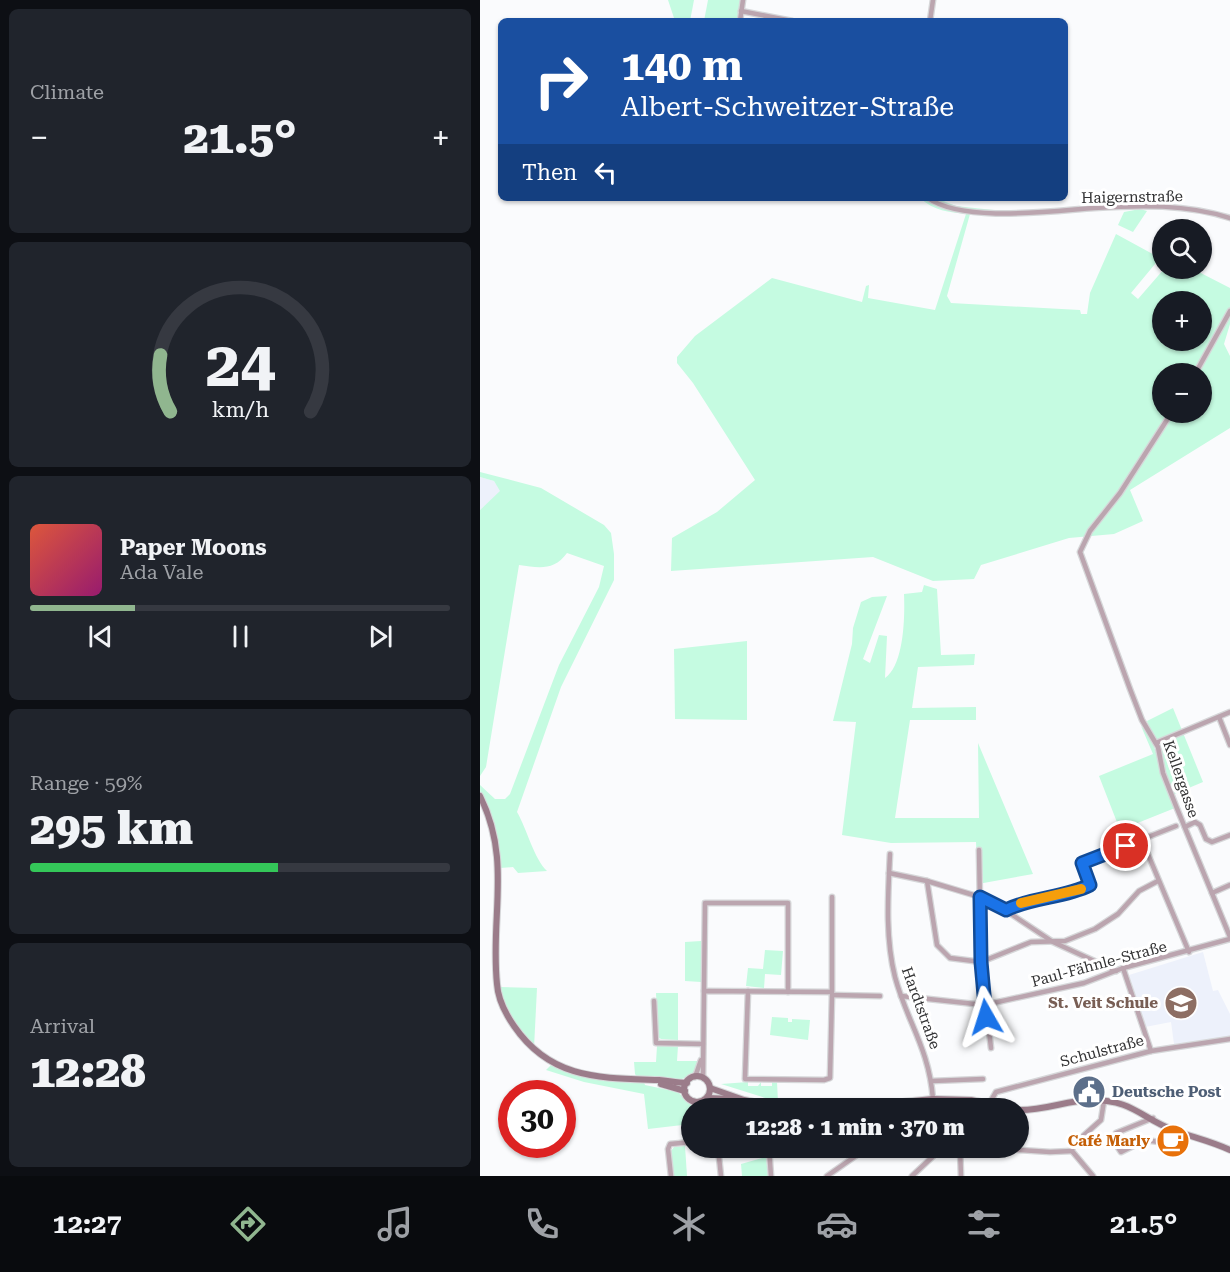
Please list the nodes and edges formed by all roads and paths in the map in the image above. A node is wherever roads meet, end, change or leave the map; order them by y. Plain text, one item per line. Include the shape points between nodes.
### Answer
1 (743, 0) edge
2 (933, 0) edge
3 (741, 11) junction
4 (740, 18) edge
5 (777, 18) edge
6 (930, 18) edge
7 (935, 201) edge
8 (1230, 218) edge
9 (1230, 311) edge
10 (1201, 363) edge
11 (1165, 423) edge
12 (1230, 712) edge
13 (1219, 717) junction
14 (1156, 743) junction
15 (1230, 745) edge
16 (480, 796) edge
17 (1176, 826) dead end
18 (1185, 827) junction
19 (1230, 835) edge
20 (1142, 840) junction
21 (979, 850) dead end
22 (890, 854) dead end
23 (889, 873) junction
24 (927, 881) junction
25 (1158, 881) junction
26 (1230, 885) edge
27 (1212, 893) junction
28 (832, 897) dead end
29 (980, 897) junction
30 (1006, 910) junction
31 (1230, 938) edge
32 (1053, 942) junction
33 (1190, 952) junction
34 (981, 962) junction
35 (1123, 968) junction
36 (1116, 971) junction
37 (704, 992) junction
38 (748, 992) junction
39 (788, 992) junction
40 (832, 994) junction
41 (880, 996) dead end
42 (901, 996) junction
43 (654, 1001) dead end
44 (984, 1005) junction
45 (1230, 1039) edge
46 (703, 1044) junction
47 (991, 1048) dead end
48 (1151, 1051) junction
49 (703, 1054) junction
50 (695, 1077) junction
51 (703, 1078) junction
52 (983, 1079) dead end
53 (637, 1080) junction
54 (932, 1081) junction
55 (687, 1083) junction
56 (710, 1088) junction
57 (685, 1091) junction
58 (691, 1098) edge
59 (705, 1098) edge
60 (738, 1098) edge
61 (933, 1098) edge
62 (992, 1098) edge
63 (1104, 1101) junction
64 (1029, 1109) edge
65 (1153, 1118) junction
66 (1159, 1142) dead end
67 (681, 1143) edge
68 (1230, 1150) edge
69 (1029, 1151) edge
70 (1072, 1151) junction
71 (719, 1158) edge
72 (770, 1158) edge
73 (852, 1158) edge
74 (931, 1158) edge
75 (960, 1158) edge
76 (671, 1176) edge
77 (720, 1176) edge
78 (771, 1176) edge
79 (826, 1176) edge
80 (912, 1176) edge
81 (961, 1176) edge
82 (1093, 1176) edge

1 - 3 street
2 - 6 street
3 - 4 street
3 - 5 street
7 - 8 street, Haigernstraße via 951,208 1018,214 1103,207 1176,207
9 - 10 street
11 - 14 street, Kellergasse via 1082,545 1082,562 1107,630 1142,720
12 - 13 street
13 - 14 street
13 - 15 street
14 - 18 street, Kellergasse via 1163,773
16 - 53 main road via 491,818 498,853 497,985 504,1010 532,1048 553,1063 577,1074
17 - 20 street
18 - 19 street via 1195,822 1212,842
18 - 27 street, Kellergasse
20 - 25 street
20 - 30 street via 1082,863 1090,885 1019,903
21 - 29 street
22 - 23 street, Hardtstraße
23 - 24 street
23 - 42 street, Hardtstraße via 891,958
24 - 29 street
24 - 34 street via 937,945 950,958
25 - 32 street via 1139,891 1118,914 1095,929
25 - 33 street
26 - 27 street
27 - 31 street, Kellergasse
28 - 40 street
29 - 30 street
29 - 34 street
30 - 32 street
31 - 33 street, Paul-Fähnle-Straße
32 - 34 street via 1031,942
32 - 36 street
33 - 35 street, Paul-Fähnle-Straße
34 - 44 street
35 - 36 street, Paul-Fähnle-Straße
35 - 48 street
36 - 44 street, Paul-Fähnle-Straße via 1084,983
37 - 38 street
37 - 39 street via 705,903 788,903
37 - 46 street
38 - 39 street
38 - 40 street via 745,1079 830,1078
39 - 40 street
40 - 41 street
42 - 44 street, Paul-Fähnle-Straße
42 - 54 street, Hardtstraße via 924,1048
43 - 46 street via 656,1043
44 - 47 street
45 - 48 street, Schulstraße
46 - 49 street
48 - 62 street, Schulstraße via 996,1092
49 - 50 street
49 - 51 street
50 - 51 main road
50 - 55 main road
51 - 56 main road
52 - 54 street
53 - 55 main road
53 - 57 main road
54 - 61 street, Hardtstraße
55 - 57 main road
56 - 59 main road
56 - 60 main road
57 - 58 main road
63 - 64 main road
63 - 65 main road via 1130,1106
63 - 70 street via 1101,1120 1075,1143
65 - 66 street via 1116,1133 1113,1140 1121,1152 1145,1140
65 - 68 main road
67 - 76 street via 670,1144 668,1149
69 - 70 street
70 - 82 street
71 - 77 street
72 - 78 street
73 - 79 street
74 - 80 street
75 - 81 street

